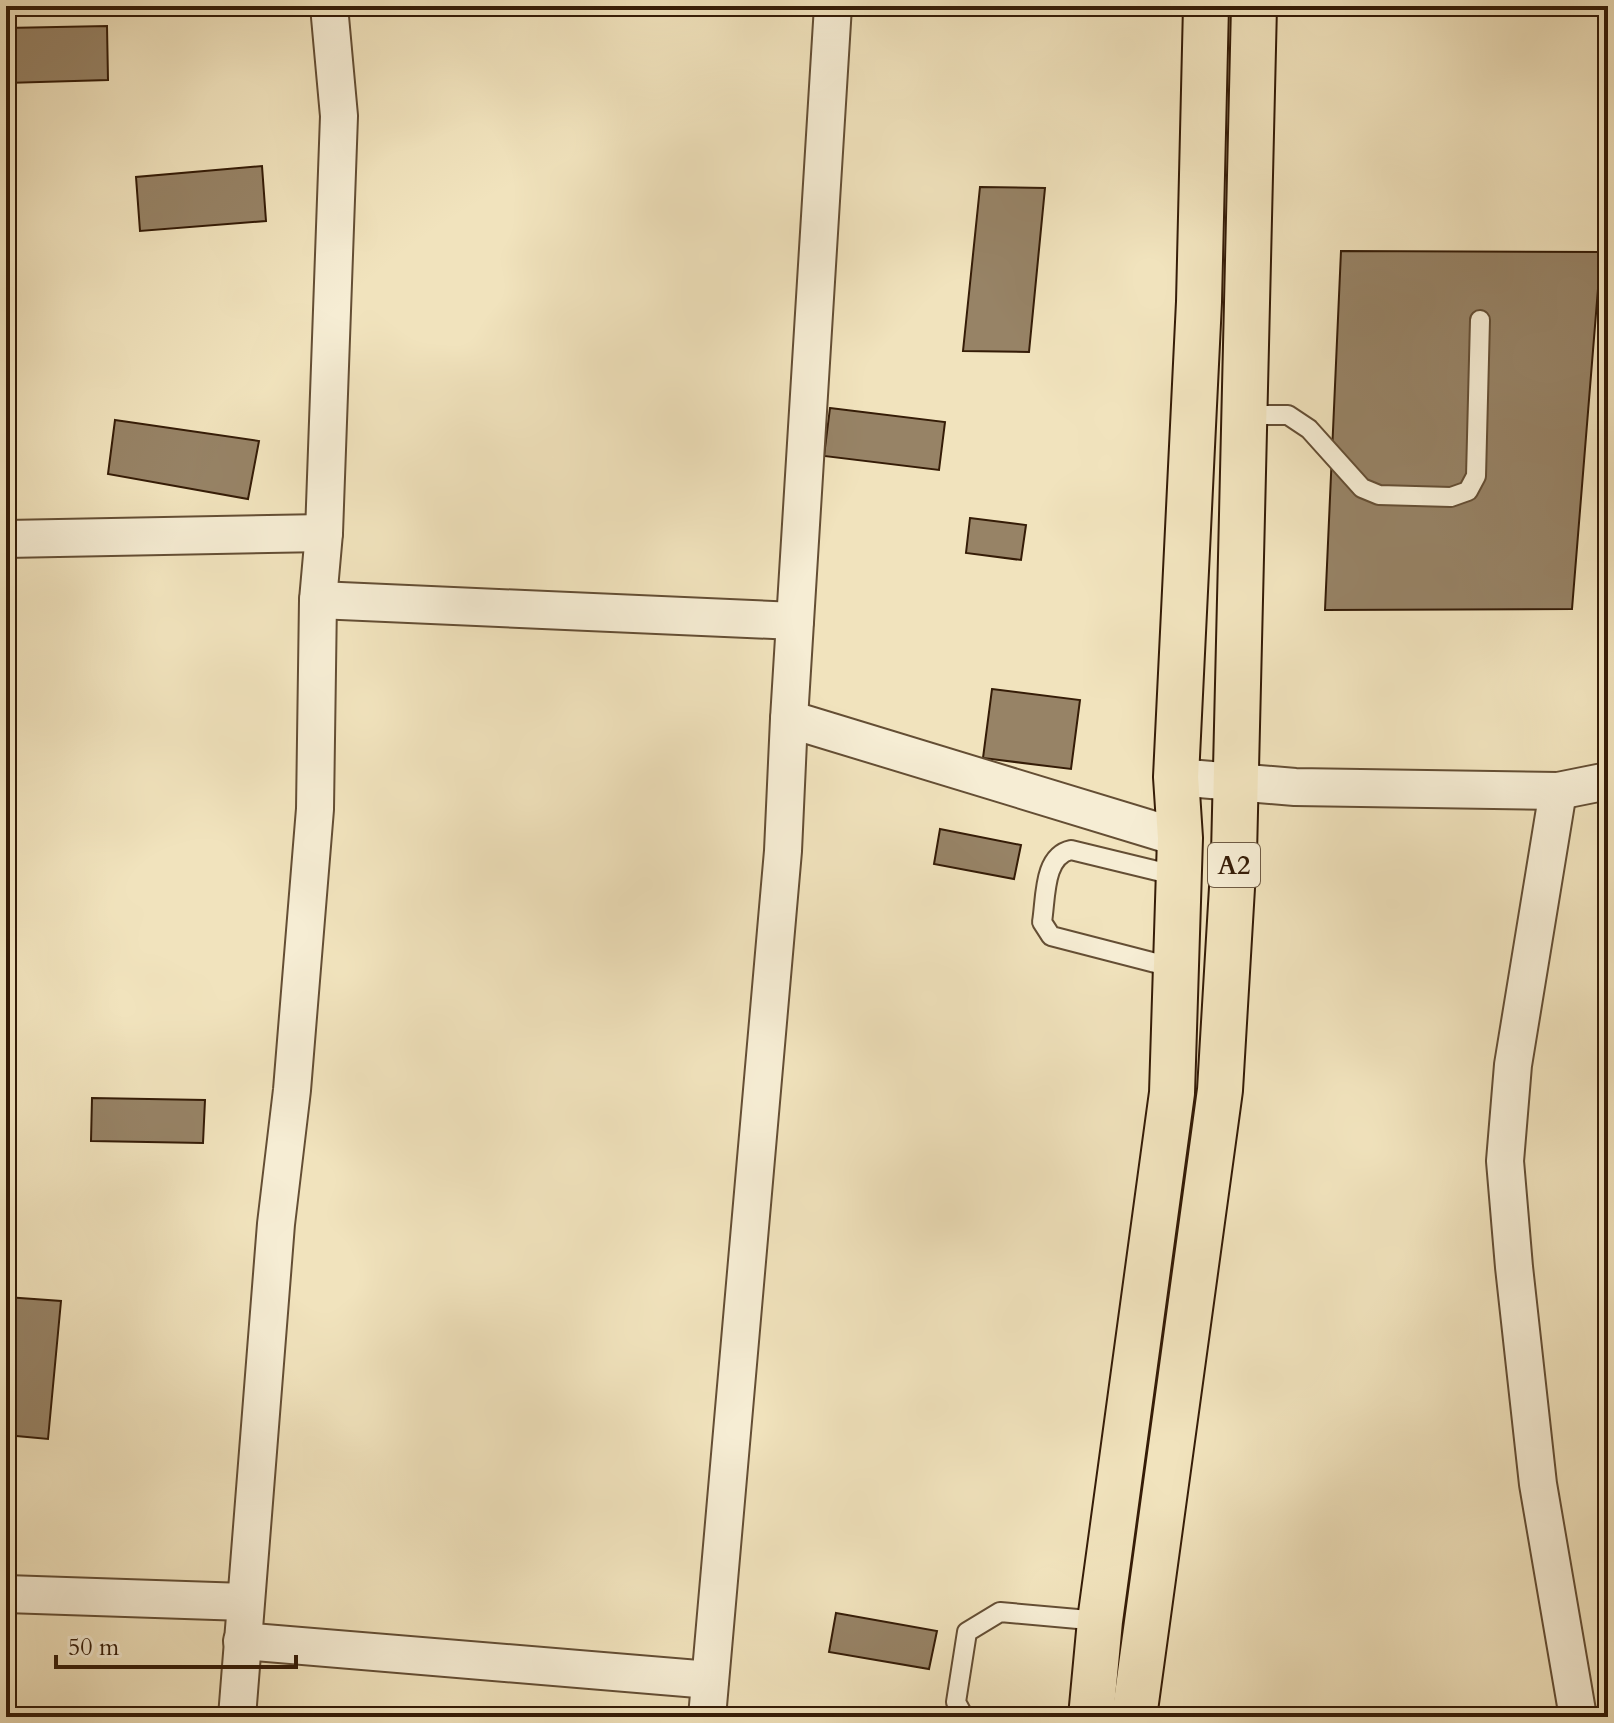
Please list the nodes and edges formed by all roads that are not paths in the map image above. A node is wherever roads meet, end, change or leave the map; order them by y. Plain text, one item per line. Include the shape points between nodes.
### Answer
1 (329, 6) edge
2 (833, 6) edge
3 (1206, 6) edge
4 (1254, 6) edge
5 (1480, 320) dead end
6 (1245, 415) junction
7 (324, 533) junction
8 (6, 539) edge
9 (318, 600) junction
10 (795, 621) junction
11 (789, 719) junction
12 (1176, 777) junction
13 (1608, 781) edge
14 (1235, 783) junction
15 (1558, 791) junction
16 (1179, 857) junction
17 (1175, 968) junction
18 (6, 1594) edge
19 (245, 1602) junction
20 (1100, 1621) junction
21 (242, 1641) junction
22 (710, 1680) junction
23 (237, 1717) edge
24 (707, 1717) edge
25 (964, 1717) edge
26 (1091, 1717) edge
27 (1134, 1717) edge
28 (1578, 1717) edge

1 - 7 street via 339,116
2 - 10 street
3 - 12 highway, A2 via 1199,302
4 - 6 highway, A2
5 - 6 lane via 1476,476 1468,491 1451,497 1379,495 1362,488 1309,429 1288,415
6 - 14 highway, A2
7 - 8 street
7 - 9 street
9 - 10 street
9 - 19 street via 315,809
10 - 11 street
11 - 16 street
11 - 22 street via 783,851
12 - 14 street
12 - 16 highway, A2
13 - 15 street
14 - 15 street
14 - 27 highway, A2 via 1220,1090
15 - 28 street via 1513,1065 1505,1161 1538,1484
16 - 17 highway, A2
16 - 17 lane via 1062,852 1052,862 1042,922 1051,936
17 - 20 highway, A2 via 1172,1093
18 - 19 street
19 - 21 street
20 - 25 lane via 1000,1612 967,1632 956,1702
20 - 26 highway, A2
21 - 22 street
21 - 23 street
22 - 24 street

